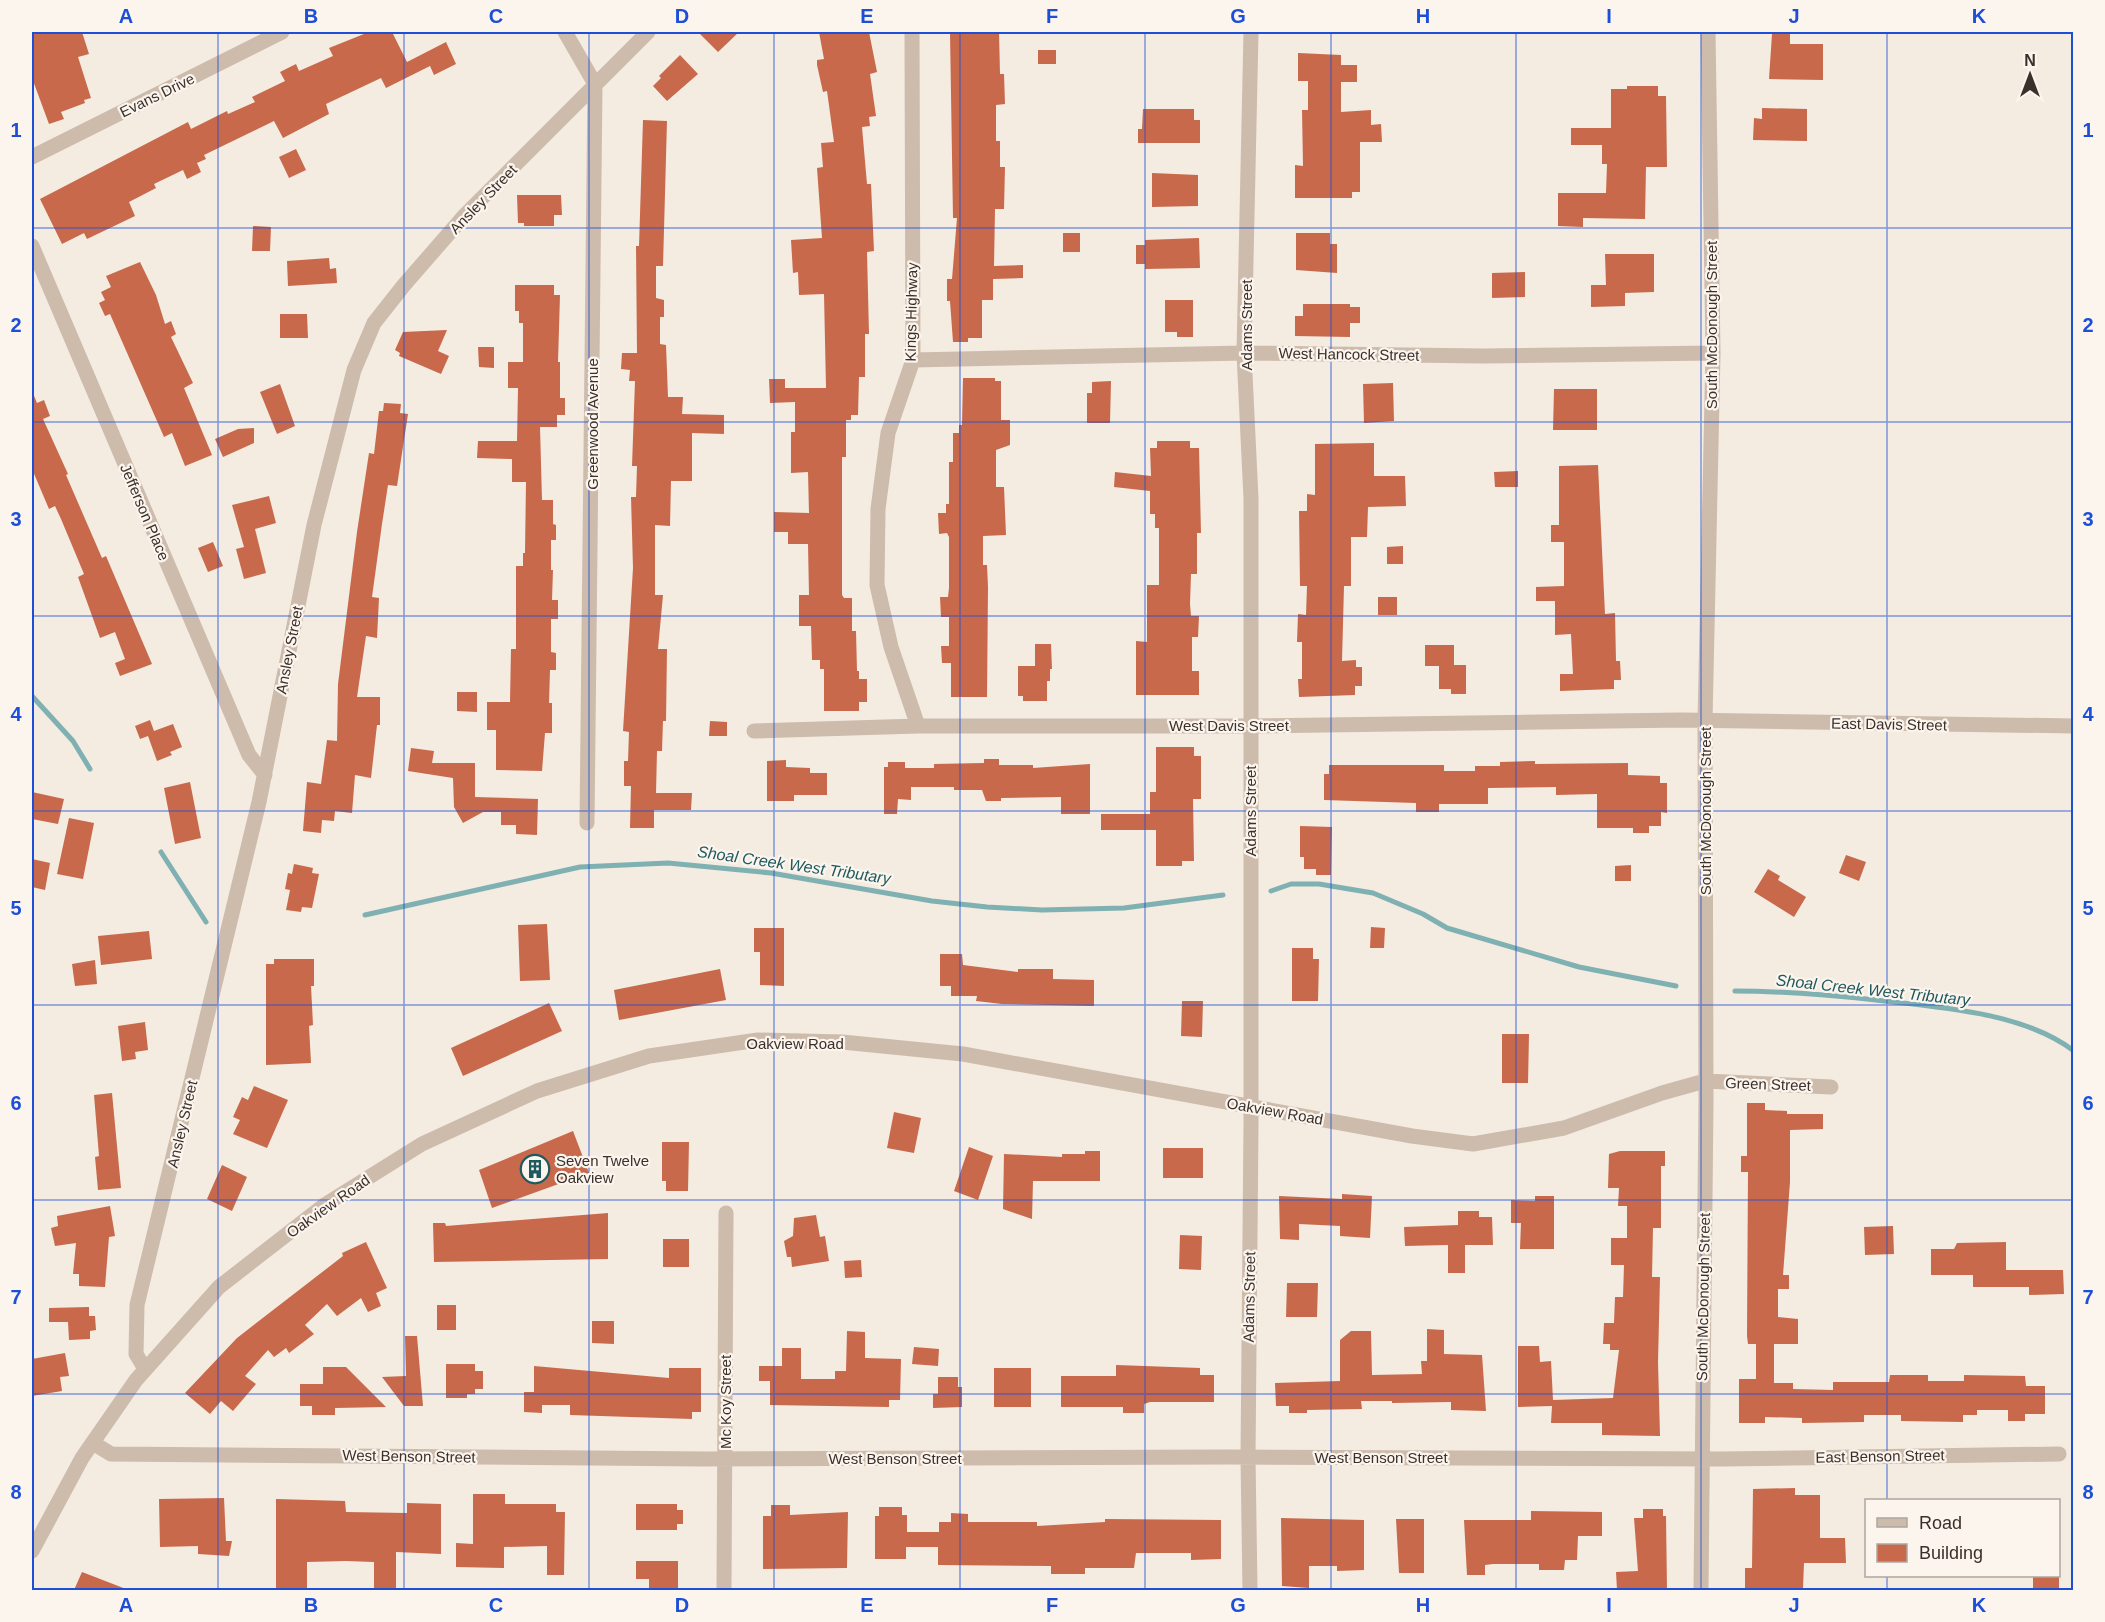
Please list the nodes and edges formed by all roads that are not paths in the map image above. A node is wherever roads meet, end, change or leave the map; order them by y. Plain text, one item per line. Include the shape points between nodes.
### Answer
1 (282, 32) edge
2 (565, 32) edge
3 (648, 32) edge
4 (912, 32) edge
5 (1251, 32) edge
6 (1708, 32) edge
7 (595, 84) junction
8 (32, 157) edge
9 (32, 246) edge
10 (1244, 353) junction
11 (1713, 353) junction
12 (913, 360) junction
13 (1705, 721) junction
14 (918, 726) junction
15 (1249, 726) junction
16 (2073, 726) edge
17 (754, 731) dead end
18 (265, 775) junction
19 (587, 823) dead end
20 (1705, 1081) junction
21 (1831, 1087) dead end
22 (1251, 1107) junction
23 (726, 1213) dead end
24 (145, 1369) junction
25 (93, 1443) junction
26 (2059, 1454) dead end
27 (1248, 1456) junction
28 (725, 1459) junction
29 (1700, 1459) junction
30 (32, 1551) edge
31 (724, 1590) edge
32 (1250, 1590) edge
33 (1701, 1590) edge

1 - 8 street, Evans Drive
2 - 7 street
3 - 7 street, Ansley Street
4 - 12 street, Kings Highway
5 - 10 street, Adams Street
6 - 11 street, South McDonough Street
7 - 18 street, Ansley Street via 465,215 374,323 354,370 314,525
7 - 19 street, Greenwood Avenue
9 - 18 street, Jefferson Place via 249,755
10 - 11 street, West Hancock Street
10 - 12 street, West Hancock Street
10 - 15 street, Adams Street via 1251,499
11 - 13 street, South McDonough Street
12 - 14 street, Kings Highway via 888,433 878,509 877,585 891,647
13 - 15 street, West Davis Street
13 - 16 street, East Davis Street
13 - 20 street, South McDonough Street
14 - 15 street, West Davis Street
14 - 17 street, West Davis Street
15 - 22 street, Adams Street
18 - 24 street, Ansley Street via 137,1305 136,1354
20 - 21 street, Green Street
20 - 22 street, Oakview Road via 1564,1128 1473,1144
20 - 29 street, South McDonough Street
22 - 24 street, Oakview Road via 963,1054 842,1042 758,1040 649,1056 537,1091 487,1113 422,1144 336,1197 219,1287
22 - 27 street, Adams Street
23 - 28 street, Mc Koy Street
24 - 25 street, Oakview Road
25 - 28 street, West Benson Street via 111,1454
25 - 30 street, Oakview Road
26 - 29 street, East Benson Street
27 - 28 street, West Benson Street
27 - 29 street, West Benson Street
27 - 32 street, Adams Street
28 - 31 street, Mc Koy Street
29 - 33 street, South McDonough Street

